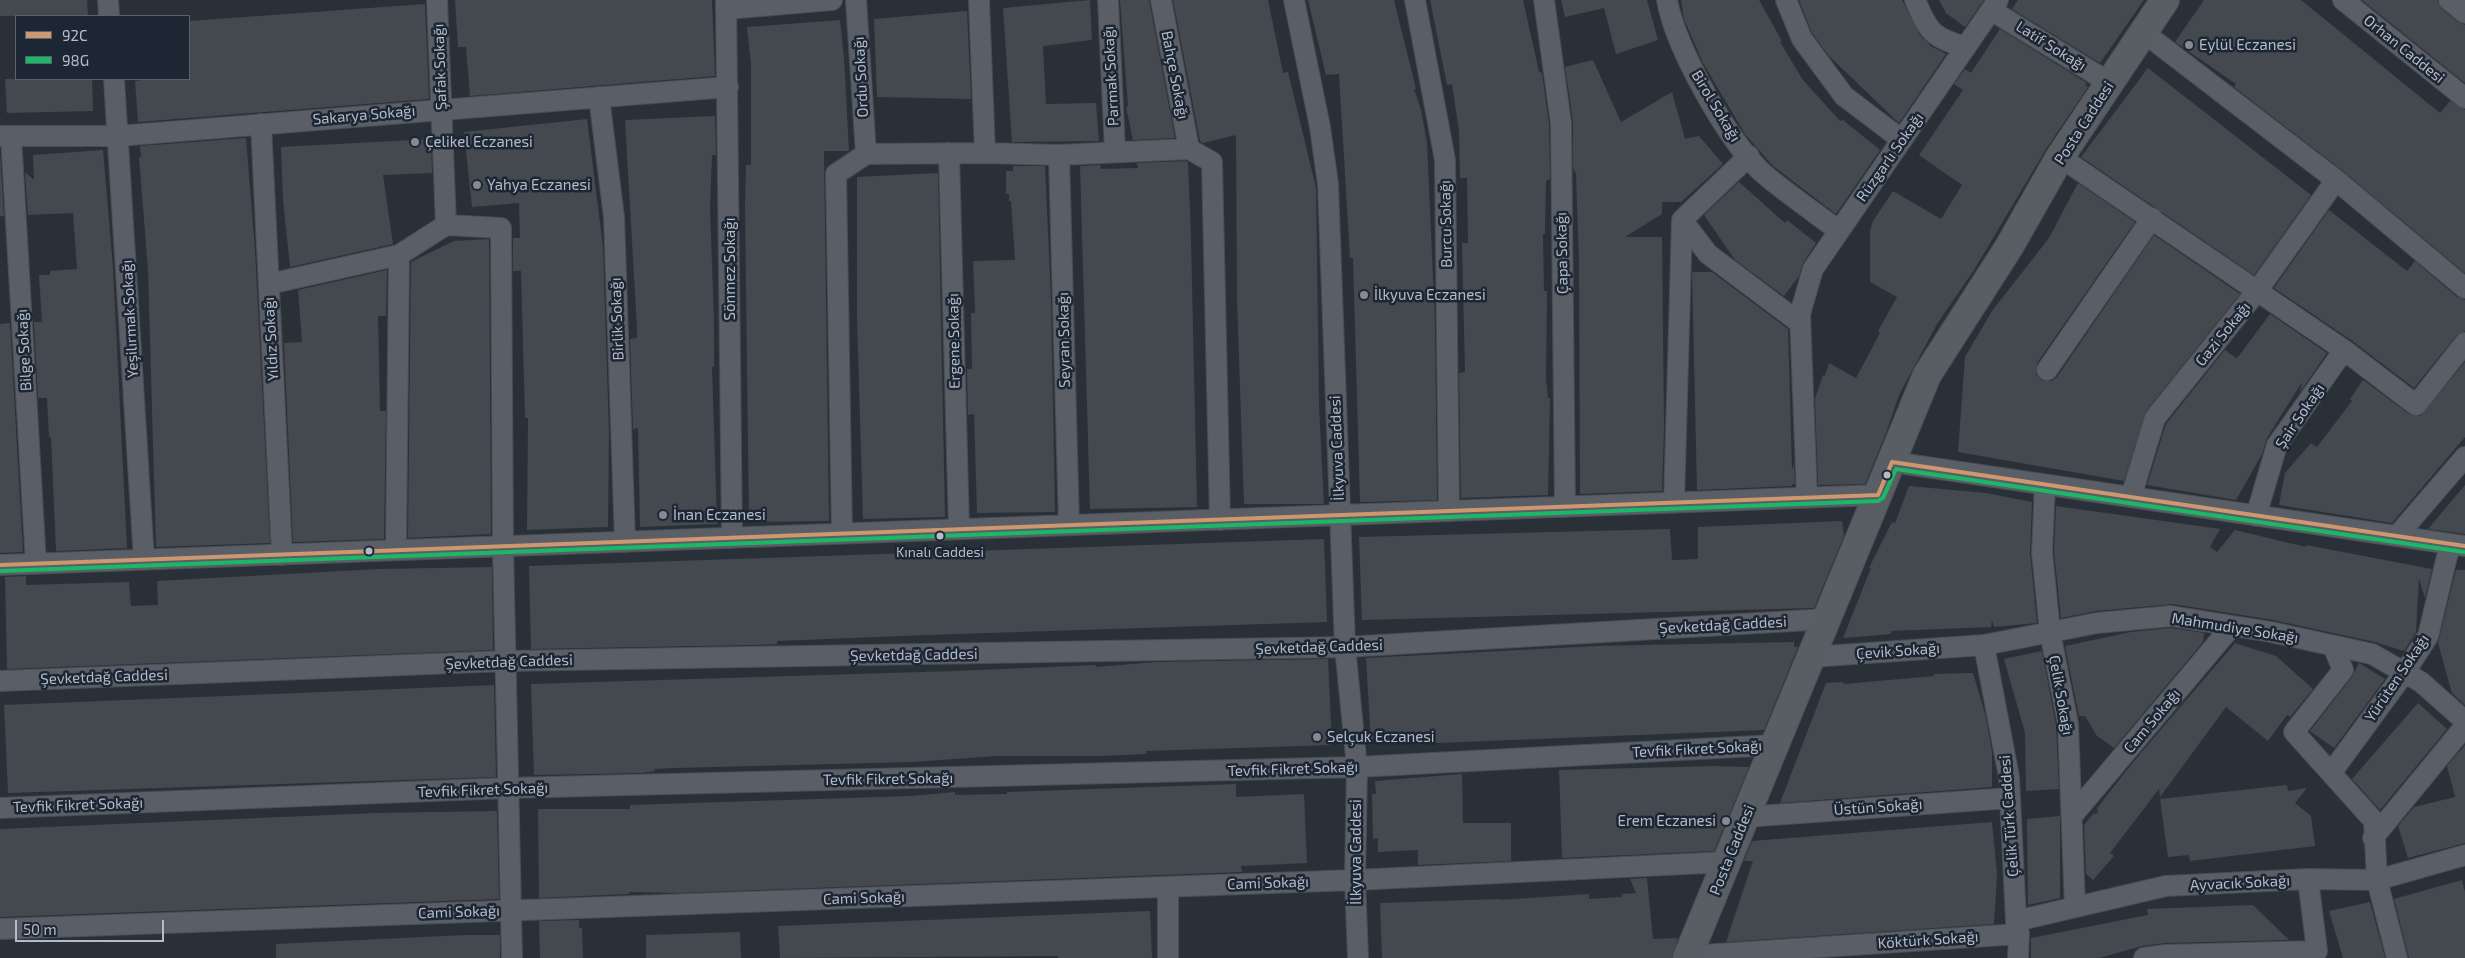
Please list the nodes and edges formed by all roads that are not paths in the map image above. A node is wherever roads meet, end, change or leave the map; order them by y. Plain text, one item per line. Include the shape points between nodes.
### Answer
1 (108, 0) edge
2 (437, 0) edge
3 (832, 0) edge
4 (856, 0) edge
5 (978, 0) edge
6 (1108, 0) edge
7 (1161, 0) edge
8 (1294, 0) edge
9 (1415, 0) edge
10 (1544, 0) edge
11 (1667, 0) edge
12 (1786, 0) edge
13 (1915, 0) edge
14 (2165, 0) edge
15 (2343, 0) edge
16 (2449, 0) edge
17 (726, 5) edge
18 (1995, 5) edge
19 (2465, 13) edge
20 (110, 15) edge
21 (2143, 32) junction
22 (1966, 47) junction
23 (114, 80) edge
24 (2110, 83) junction
25 (728, 87) junction
26 (599, 97) junction
27 (2465, 98) edge
28 (442, 109) junction
29 (260, 124) junction
30 (5, 136) edge
31 (118, 136) junction
32 (1902, 140) junction
33 (1189, 150) junction
34 (1115, 151) junction
35 (985, 152) junction
36 (949, 153) junction
37 (866, 154) junction
38 (1060, 155) junction
39 (1749, 156) junction
40 (2060, 157) junction
41 (2336, 180) junction
42 (2152, 218) junction
43 (1682, 220) junction
44 (446, 225) junction
45 (1839, 231) junction
46 (398, 255) junction
47 (269, 284) junction
48 (2465, 288) edge
49 (2258, 290) junction
50 (1800, 322) junction
51 (2465, 343) edge
52 (2344, 350) junction
53 (2047, 370) dead end
54 (2465, 457) edge
55 (1892, 462) junction
56 (2045, 484) junction
57 (1878, 495) junction
58 (2130, 497) junction
59 (1807, 498) junction
60 (1674, 503) junction
61 (1566, 507) junction
62 (1449, 511) junction
63 (1339, 515) junction
64 (2256, 516) junction
65 (1220, 520) junction
66 (1069, 525) junction
67 (958, 530) junction
68 (842, 534) junction
69 (2397, 536) junction
70 (732, 538) junction
71 (625, 542) junction
72 (2457, 545) edge
73 (503, 546) junction
74 (396, 550) junction
75 (282, 555) junction
76 (144, 560) junction
77 (36, 564) junction
78 (0, 565) edge
79 (1827, 619) junction
80 (2232, 626) junction
81 (2050, 632) junction
82 (1984, 645) junction
83 (2333, 646) junction
84 (1345, 648) junction
85 (1811, 656) junction
86 (506, 661) junction
87 (2405, 672) junction
88 (0, 681) edge
89 (2465, 721) edge
90 (2465, 726) edge
91 (1775, 745) junction
92 (1357, 767) junction
93 (2331, 772) junction
94 (508, 788) junction
95 (2010, 798) junction
96 (0, 808) edge
97 (2072, 816) junction
98 (1746, 817) junction
99 (2374, 838) junction
100 (2465, 855) edge
101 (1727, 862) junction
102 (2308, 879) junction
103 (1355, 880) junction
104 (2377, 880) junction
105 (1168, 887) junction
106 (2076, 907) junction
107 (509, 910) junction
108 (0, 928) edge
109 (2017, 928) junction
110 (1688, 957) edge
111 (512, 958) edge
112 (1168, 958) edge
113 (1358, 958) edge
114 (2018, 958) edge
115 (2144, 958) edge
116 (2397, 958) edge

1 - 20 street
2 - 28 street, Şafak Sokağı
3 - 17 street
4 - 37 street, Ordu Sokağı
5 - 35 street
6 - 34 street, Parmak Sokağı
7 - 33 street, Bahçe Sokağı
8 - 63 street, İlkyuva Caddesi via 1328,184
9 - 62 street, Burcu Sokağı via 1445,160
10 - 61 street, Çapa Sokağı via 1561,123
11 - 39 street, Birol Sokağı via 1670,15 1697,76 1729,133
12 - 32 street via 1802,39 1844,96
13 - 22 street via 1926,27 1944,41
14 - 21 main road, Posta Caddesi
15 - 27 street, Orhan Caddesi
16 - 19 street
17 - 25 street, Sönmez Sokağı
18 - 22 street, Rüzgarlı Sokağı
18 - 24 street, Latif Sokağı
21 - 24 main road, Posta Caddesi
21 - 41 street
22 - 32 street, Rüzgarlı Sokağı
23 - 31 street, Yeşilırmak Sokağı
24 - 40 main road, Posta Caddesi
25 - 26 street, Sakarya Sokağı
25 - 70 street, Sönmez Sokağı
26 - 28 street, Sakarya Sokağı
26 - 71 street, Birlik Sokağı via 614,217
28 - 29 street, Sakarya Sokağı
28 - 44 street, Şafak Sokağı
29 - 31 street, Sakarya Sokağı
29 - 47 street, Yıldız Sokağı
30 - 31 street, Sakarya Sokağı
30 - 77 street, Bilge Sokağı
31 - 76 street, Yeşilırmak Sokağı
32 - 45 street, Rüzgarlı Sokağı
33 - 34 street
33 - 65 street via 1212,162
34 - 38 street
35 - 36 street
35 - 38 street
36 - 37 street
36 - 67 street, Ergene Sokağı
37 - 68 street via 836,174
38 - 66 street, Seyran Sokağı
39 - 43 street
39 - 45 street, Birol Sokağı via 1764,174
40 - 42 street
40 - 55 main road, Posta Caddesi via 2009,248 1927,375
41 - 48 street
41 - 49 street, Gazi Sokağı
42 - 49 street
42 - 53 street
43 - 50 street via 1708,254
43 - 60 street
44 - 46 street
44 - 73 street via 501,228
45 - 50 street, Rüzgarlı Sokağı via 1813,269
46 - 47 street
46 - 74 street
47 - 75 street, Yıldız Sokağı
49 - 52 street
49 - 58 street, Gazi Sokağı via 2155,418
50 - 59 street, Rüzgarlı Sokağı
51 - 52 street via 2416,405
52 - 64 street, Şair Sokağı via 2277,445
54 - 69 street
55 - 56 street
55 - 57 main road, Posta Caddesi
56 - 58 street
56 - 81 street, Çelik Sokağı via 2042,552
57 - 59 street
57 - 79 main road, Posta Caddesi
58 - 64 street
59 - 60 street
60 - 61 street
61 - 62 street
62 - 63 street
63 - 65 street
63 - 84 street, İlkyuva Caddesi
64 - 69 street
65 - 66 street
66 - 67 street
67 - 68 street
68 - 70 street
69 - 72 street
70 - 71 street
71 - 73 street
72 - 87 street, Yürüten Sokağı via 2428,636
73 - 74 street
73 - 86 street
74 - 75 street
75 - 76 street
76 - 77 street
77 - 78 street
79 - 84 street, Şevketdağ Caddesi
79 - 85 main road, Posta Caddesi
80 - 81 street, Mahmudiye Sokağı via 2170,616 2097,623
80 - 83 street, Mahmudiye Sokağı
80 - 97 street, Cam Sokağı
81 - 82 street, Mahmudiye Sokağı
81 - 97 street, Çelik Sokağı via 2068,724
82 - 85 street, Çevik Sokağı
82 - 95 street, Çelik Türk Caddesi via 2009,777
83 - 87 street, Mahmudiye Sokağı via 2372,654
83 - 93 street via 2343,670 2294,732
84 - 86 street, Şevketdağ Caddesi
84 - 92 street, İlkyuva Caddesi
85 - 91 main road, Posta Caddesi
86 - 88 street, Şevketdağ Caddesi
86 - 94 street
87 - 89 street, Mahmudiye Sokağı
87 - 93 street, Yürüten Sokağı
90 - 99 street
91 - 92 street, Tevfik Fikret Sokağı
91 - 98 main road, Posta Caddesi
92 - 94 street, Tevfik Fikret Sokağı
92 - 103 street, İlkyuva Caddesi
93 - 99 street via 2374,821
94 - 96 street, Tevfik Fikret Sokağı
94 - 107 street
95 - 98 street, Üstün Sokağı
95 - 109 street, Çelik Türk Caddesi
97 - 106 street, Çelik Sokağı
98 - 101 main road, Posta Caddesi
99 - 104 street
100 - 104 street, Ayvacık Sokağı
101 - 103 street, Cami Sokağı
101 - 110 main road, Posta Caddesi
102 - 104 street, Ayvacık Sokağı
102 - 106 street, Ayvacık Sokağı via 2166,886
102 - 115 street via 2317,951
103 - 105 street, Cami Sokağı
103 - 113 street, İlkyuva Caddesi
104 - 116 street
105 - 107 street, Cami Sokağı
105 - 112 street
106 - 109 street, Ayvacık Sokağı
107 - 108 street, Cami Sokağı
107 - 111 street
109 - 110 street, Köktürk Sokağı
109 - 114 street, Çelik Türk Caddesi

